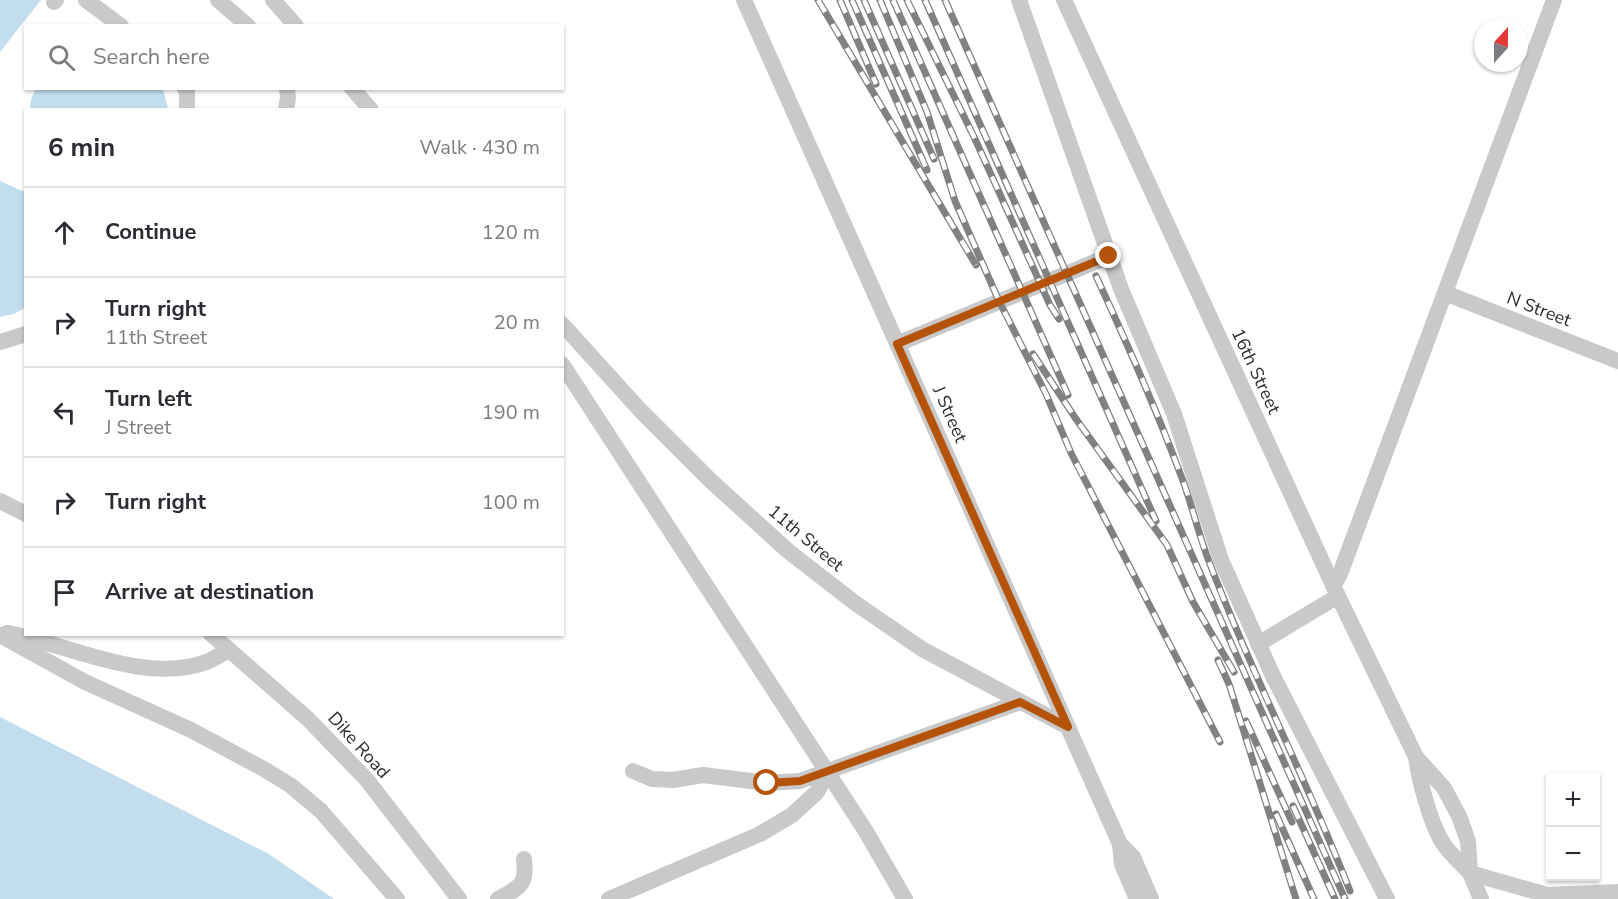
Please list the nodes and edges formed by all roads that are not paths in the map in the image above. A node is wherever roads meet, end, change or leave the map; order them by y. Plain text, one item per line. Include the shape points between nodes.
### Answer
1 (86, 0) edge
2 (218, 0) edge
3 (273, 0) edge
4 (744, 0) edge
5 (1019, 0) edge
6 (1064, 0) edge
7 (1554, 0) edge
8 (118, 24) edge
9 (246, 24) edge
10 (294, 24) edge
11 (185, 90) edge
12 (287, 90) edge
13 (354, 90) edge
14 (187, 108) edge
15 (286, 108) edge
16 (369, 108) edge
17 (1109, 256) junction
18 (1445, 293) junction
19 (564, 326) edge
20 (24, 335) edge
21 (0, 342) edge
22 (897, 344) junction
23 (1618, 361) edge
24 (564, 367) edge
25 (0, 501) edge
26 (24, 513) edge
27 (1336, 591) junction
28 (0, 634) edge
29 (213, 636) edge
30 (1258, 644) junction
31 (229, 650) junction
32 (1020, 702) junction
33 (1068, 727) junction
34 (1416, 757) junction
35 (633, 771) dead end
36 (828, 772) junction
37 (1120, 844) junction
38 (524, 859) dead end
39 (1470, 873) junction
40 (1618, 892) edge
41 (397, 899) edge
42 (459, 899) edge
43 (498, 899) edge
44 (609, 899) edge
45 (905, 899) edge
46 (1137, 899) edge
47 (1151, 899) edge
48 (1386, 899) edge
49 (1481, 899) edge
50 (1615, 899) edge

1 - 8 lane
2 - 9 lane
3 - 10 lane
4 - 22 lane, J Street
5 - 17 lane
6 - 27 lane, 16th Street
7 - 18 lane
11 - 14 lane
12 - 15 lane
13 - 16 lane
17 - 22 lane
17 - 30 lane via 1174,414 1221,560
18 - 23 lane, N Street
18 - 27 lane
19 - 32 lane, 11th Street via 640,410 788,551 922,649
20 - 21 lane
22 - 33 lane, J Street
24 - 36 lane
25 - 26 lane
27 - 30 lane
27 - 34 lane, 16th Street
28 - 31 lane via 150,667 188,667
28 - 41 lane via 85,682 191,730 290,785 321,811
29 - 31 lane, Dike Road
30 - 48 lane
31 - 42 lane, Dike Road via 308,719 367,780
32 - 33 lane, 11th Street
32 - 36 lane
33 - 37 lane, J Street
34 - 39 lane, 16th Street via 1440,837
34 - 39 lane, 16th Street via 1444,788 1459,816 1468,841
35 - 36 lane via 652,779 703,775 767,783 800,781
36 - 44 lane via 817,792 792,815 760,834
36 - 45 lane
37 - 46 lane, J Street via 1122,864
37 - 47 lane, J Street via 1133,857
38 - 43 lane via 526,875 518,888
39 - 40 lane via 1547,895
39 - 49 lane, 16th Street
40 - 50 lane

